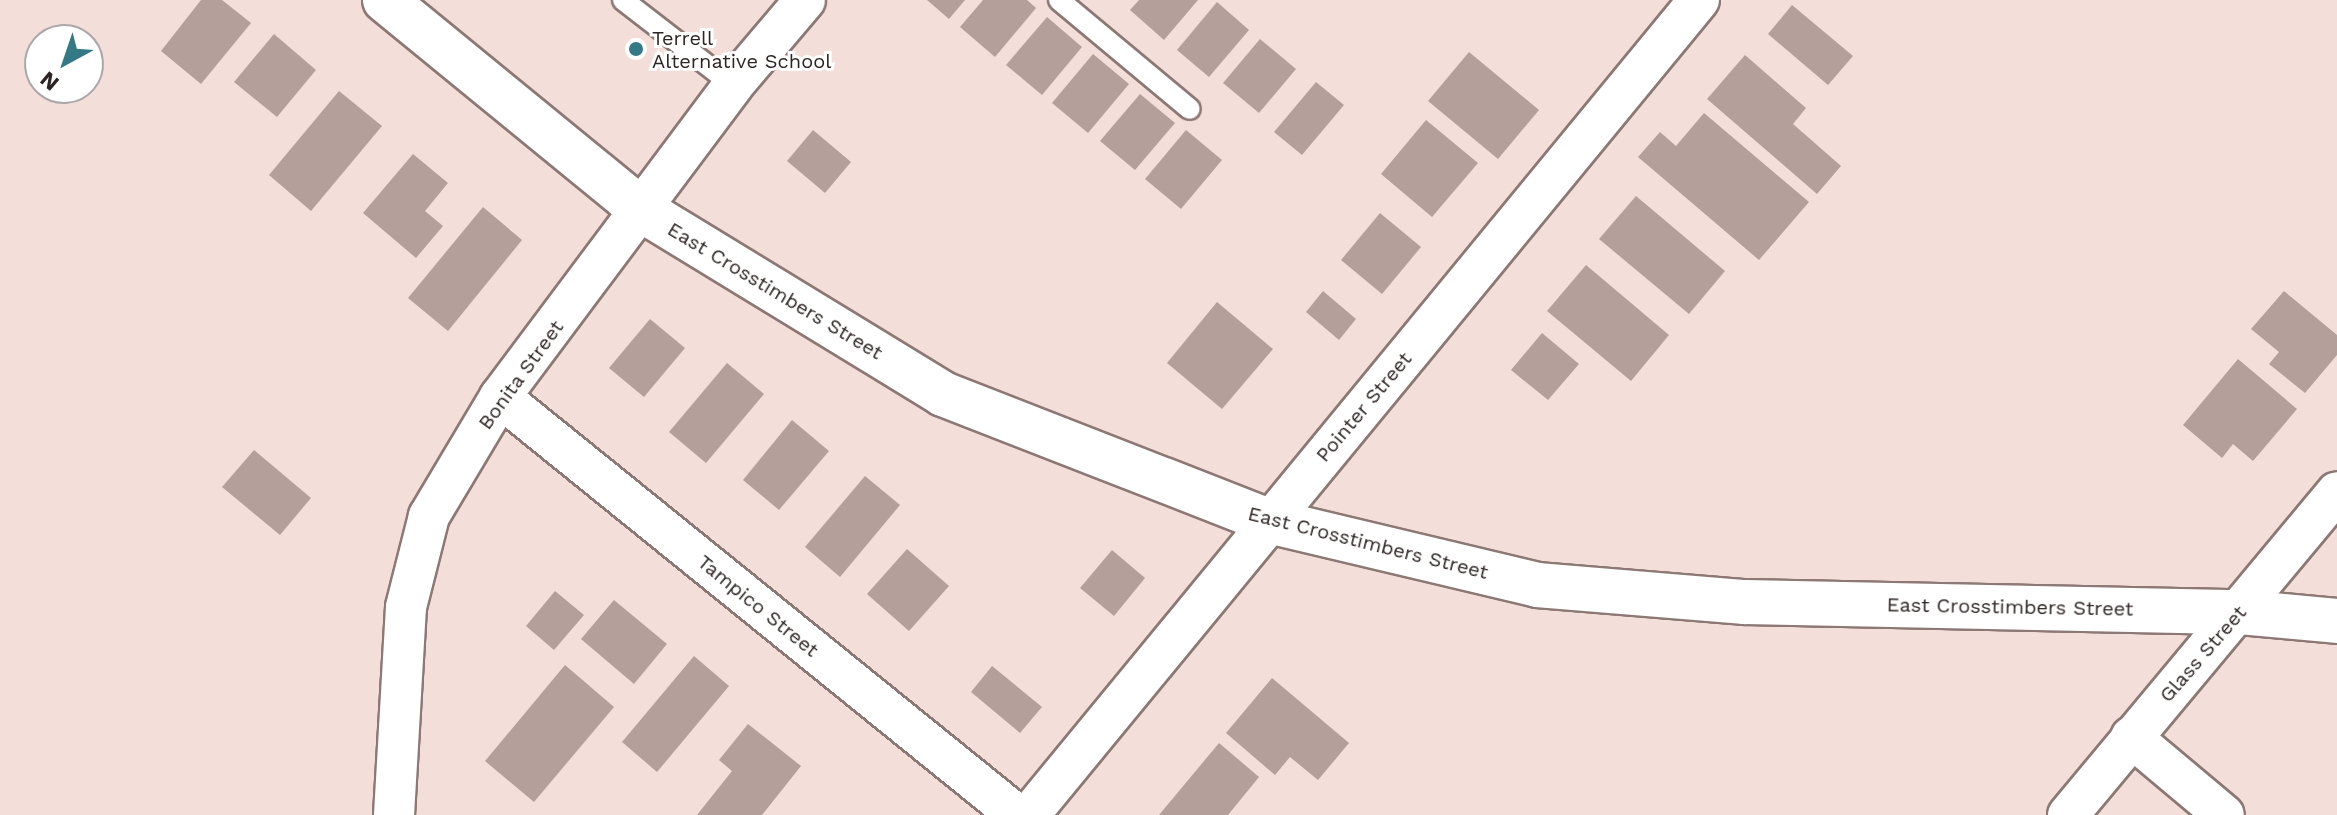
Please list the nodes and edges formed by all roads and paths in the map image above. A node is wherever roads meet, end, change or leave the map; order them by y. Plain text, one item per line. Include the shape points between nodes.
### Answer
1 (385, 0) edge
2 (402, 0) edge
3 (623, 0) edge
4 (805, 0) edge
5 (1059, 0) edge
6 (1699, 0) edge
7 (437, 36) junction
8 (733, 85) junction
9 (1190, 109) dead end
10 (642, 210) junction
11 (500, 397) junction
12 (2337, 492) edge
13 (1269, 521) junction
14 (2240, 612) junction
15 (2337, 621) edge
16 (2131, 737) junction
17 (394, 815) edge
18 (1017, 815) edge
19 (1029, 815) edge
20 (2068, 815) edge
21 (2224, 815) edge

1 - 7 main road, East Crosstimbers Street
2 - 7 main road, East Crosstimbers Street
3 - 8 lane
4 - 8 street, Bonita Street
5 - 9 lane
6 - 13 street, Pointer Street
7 - 10 main road, East Crosstimbers Street
8 - 10 street, Bonita Street
10 - 11 street, Bonita Street
10 - 13 main road, East Crosstimbers Street via 943,394
11 - 17 street, Bonita Street via 429,516 406,607
11 - 18 street, Tampico Street
12 - 14 street, Glass Street
13 - 14 main road, East Crosstimbers Street via 1537,585 1745,602
13 - 19 street, Pointer Street
14 - 15 main road, East Crosstimbers Street
14 - 16 street, Glass Street
16 - 20 street, Glass Street
16 - 21 street

